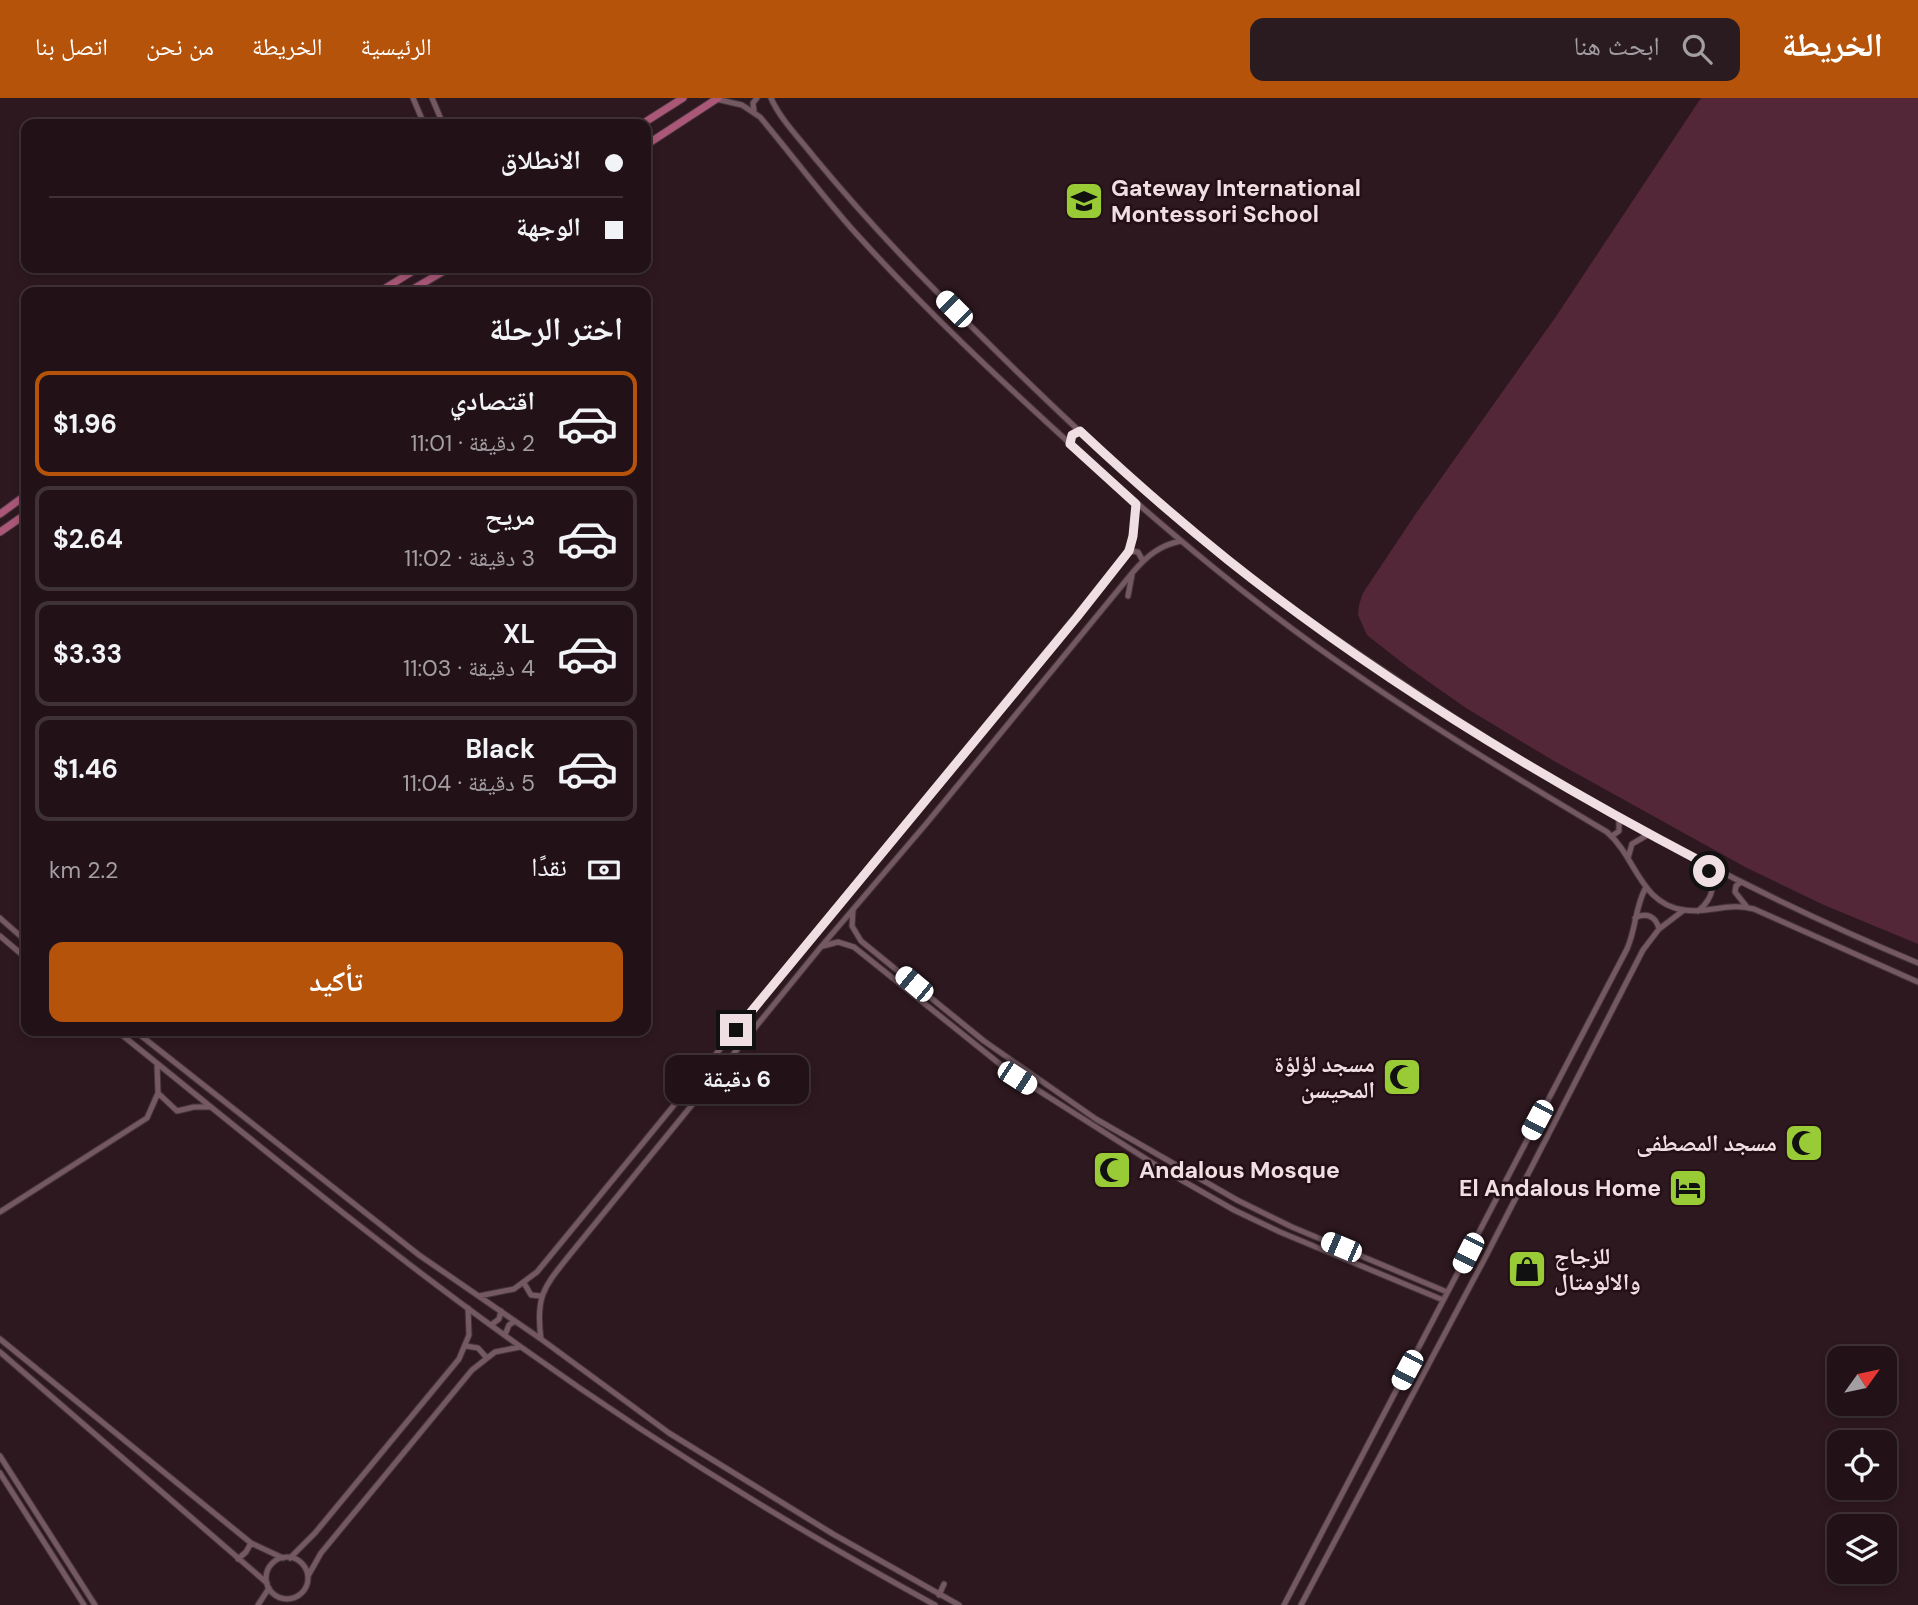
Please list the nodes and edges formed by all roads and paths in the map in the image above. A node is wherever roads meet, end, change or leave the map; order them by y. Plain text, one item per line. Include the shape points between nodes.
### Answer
1 (413, 98) edge
2 (432, 98) edge
3 (682, 98) edge
4 (757, 98) edge
5 (771, 98) edge
6 (717, 99) edge
7 (754, 111) junction
8 (422, 119) edge
9 (441, 119) edge
10 (650, 119) edge
11 (651, 142) edge
12 (410, 273) edge
13 (440, 273) edge
14 (387, 287) edge
15 (417, 287) edge
16 (966, 346) junction
17 (971, 351) junction
18 (959, 353) dead end
19 (965, 358) dead end
20 (1064, 416) junction
21 (1054, 429) junction
22 (1080, 431) junction
23 (1070, 444) junction
24 (21, 499) edge
25 (1136, 504) junction
26 (0, 514) edge
27 (21, 517) edge
28 (0, 531) edge
29 (1181, 541) junction
30 (1129, 551) junction
31 (1143, 561) junction
32 (1133, 572) junction
33 (1128, 596) dead end
34 (938, 787) junction
35 (948, 796) junction
36 (1619, 818) junction
37 (1649, 834) junction
38 (1612, 836) junction
39 (1628, 858) junction
40 (1704, 863) junction
41 (1741, 882) junction
42 (1646, 889) junction
43 (1747, 908) junction
44 (853, 909) junction
45 (1684, 910) junction
46 (1698, 911) junction
47 (0, 918) edge
48 (1635, 918) junction
49 (1659, 929) junction
50 (0, 936) edge
51 (21, 937) edge
52 (859, 939) junction
53 (854, 947) junction
54 (820, 948) junction
55 (21, 954) edge
56 (1918, 963) edge
57 (1918, 982) edge
58 (123, 1036) edge
59 (141, 1036) edge
60 (984, 1041) junction
61 (995, 1049) junction
62 (980, 1050) junction
63 (989, 1056) junction
64 (157, 1063) junction
65 (702, 1073) junction
66 (712, 1081) junction
67 (158, 1093) junction
68 (212, 1107) junction
69 (0, 1212) edge
70 (1488, 1213) junction
71 (1503, 1222) junction
72 (1292, 1227) junction
73 (1288, 1236) junction
74 (524, 1283) junction
75 (1447, 1292) junction
76 (479, 1296) junction
77 (541, 1296) junction
78 (1443, 1300) junction
79 (468, 1308) junction
80 (1457, 1310) junction
81 (501, 1311) junction
82 (1466, 1315) dead end
83 (516, 1321) junction
84 (491, 1325) junction
85 (505, 1335) junction
86 (0, 1339) edge
87 (541, 1339) junction
88 (466, 1346) junction
89 (520, 1347) junction
90 (0, 1352) edge
91 (486, 1357) junction
92 (0, 1456) edge
93 (0, 1473) edge
94 (251, 1543) junction
95 (287, 1558) junction
96 (238, 1559) junction
97 (308, 1576) junction
98 (944, 1584) dead end
99 (268, 1586) junction
100 (1308, 1590) junction
101 (1317, 1594) dead end
102 (939, 1595) junction
103 (285, 1599) junction
104 (85, 1605) edge
105 (95, 1605) edge
106 (258, 1605) edge
107 (279, 1605) edge
108 (935, 1605) edge
109 (959, 1605) edge
110 (1284, 1605) edge
111 (1301, 1605) edge

1 - 8 street
2 - 9 street
3 - 10 main road
4 - 7 street
5 - 20 street via 879,232
6 - 7 street
6 - 11 main road
7 - 16 street via 848,224
12 - 14 main road
13 - 15 main road
16 - 17 street
16 - 18 street
17 - 19 street
17 - 21 street
20 - 21 street via 1062,425
20 - 22 street
21 - 23 street
22 - 23 street via 1072,435
22 - 36 street via 1198,535 1316,625 1449,715
23 - 25 street
24 - 26 main road
25 - 29 street
25 - 30 street
27 - 28 main road
29 - 31 street via 1158,549
29 - 38 street via 1358,676
30 - 31 street via 1138,552
30 - 34 street
31 - 32 street
32 - 33 street
32 - 35 street
34 - 35 street
34 - 65 street
35 - 44 street
36 - 37 street
36 - 38 street via 1620,829
37 - 39 street via 1632,844
37 - 40 street
38 - 39 street
39 - 42 street
40 - 41 street
40 - 46 street via 1714,887
41 - 43 street via 1735,892
41 - 56 street
42 - 45 street via 1660,902
42 - 48 street
43 - 46 street
43 - 57 street
44 - 52 street via 851,922
44 - 54 street
45 - 46 street
45 - 49 street
47 - 51 street
48 - 49 street via 1650,916
48 - 70 street via 1627,949
49 - 71 street via 1643,950
50 - 55 street
52 - 53 street via 853,941
52 - 60 street
53 - 54 street via 838,942
53 - 62 street
54 - 66 street
58 - 64 street
59 - 76 street via 419,1255
60 - 61 street
60 - 62 street
61 - 63 street
61 - 72 street via 1096,1119
62 - 63 street
63 - 73 street via 1092,1127 1234,1210
64 - 67 street
64 - 68 street
65 - 66 street
65 - 74 street
66 - 77 street via 564,1261
67 - 68 street via 177,1111
67 - 69 street via 142,1122
68 - 79 street
70 - 71 street
70 - 75 street
71 - 80 street
72 - 73 street
72 - 75 street
73 - 78 street
74 - 76 street via 509,1291
74 - 77 street via 531,1294
75 - 78 street
76 - 81 street
77 - 87 street
78 - 110 street
79 - 84 street
79 - 88 street via 471,1325
80 - 82 street
80 - 100 street
81 - 83 street
81 - 84 street
83 - 85 street
83 - 87 street
84 - 85 street
85 - 89 street
86 - 94 street
87 - 102 street via 702,1455
88 - 91 street via 478,1348
88 - 95 street via 324,1522
89 - 91 street
89 - 108 street via 750,1499
90 - 96 street
91 - 97 street via 326,1547
92 - 105 street
93 - 104 street
94 - 95 street
94 - 96 street
95 - 97 street via 303,1564
95 - 99 street via 273,1562
96 - 99 street
97 - 103 street via 301,1595
98 - 102 street
99 - 103 street via 275,1596
99 - 106 street
100 - 101 street
100 - 111 street
102 - 109 street
103 - 107 street

